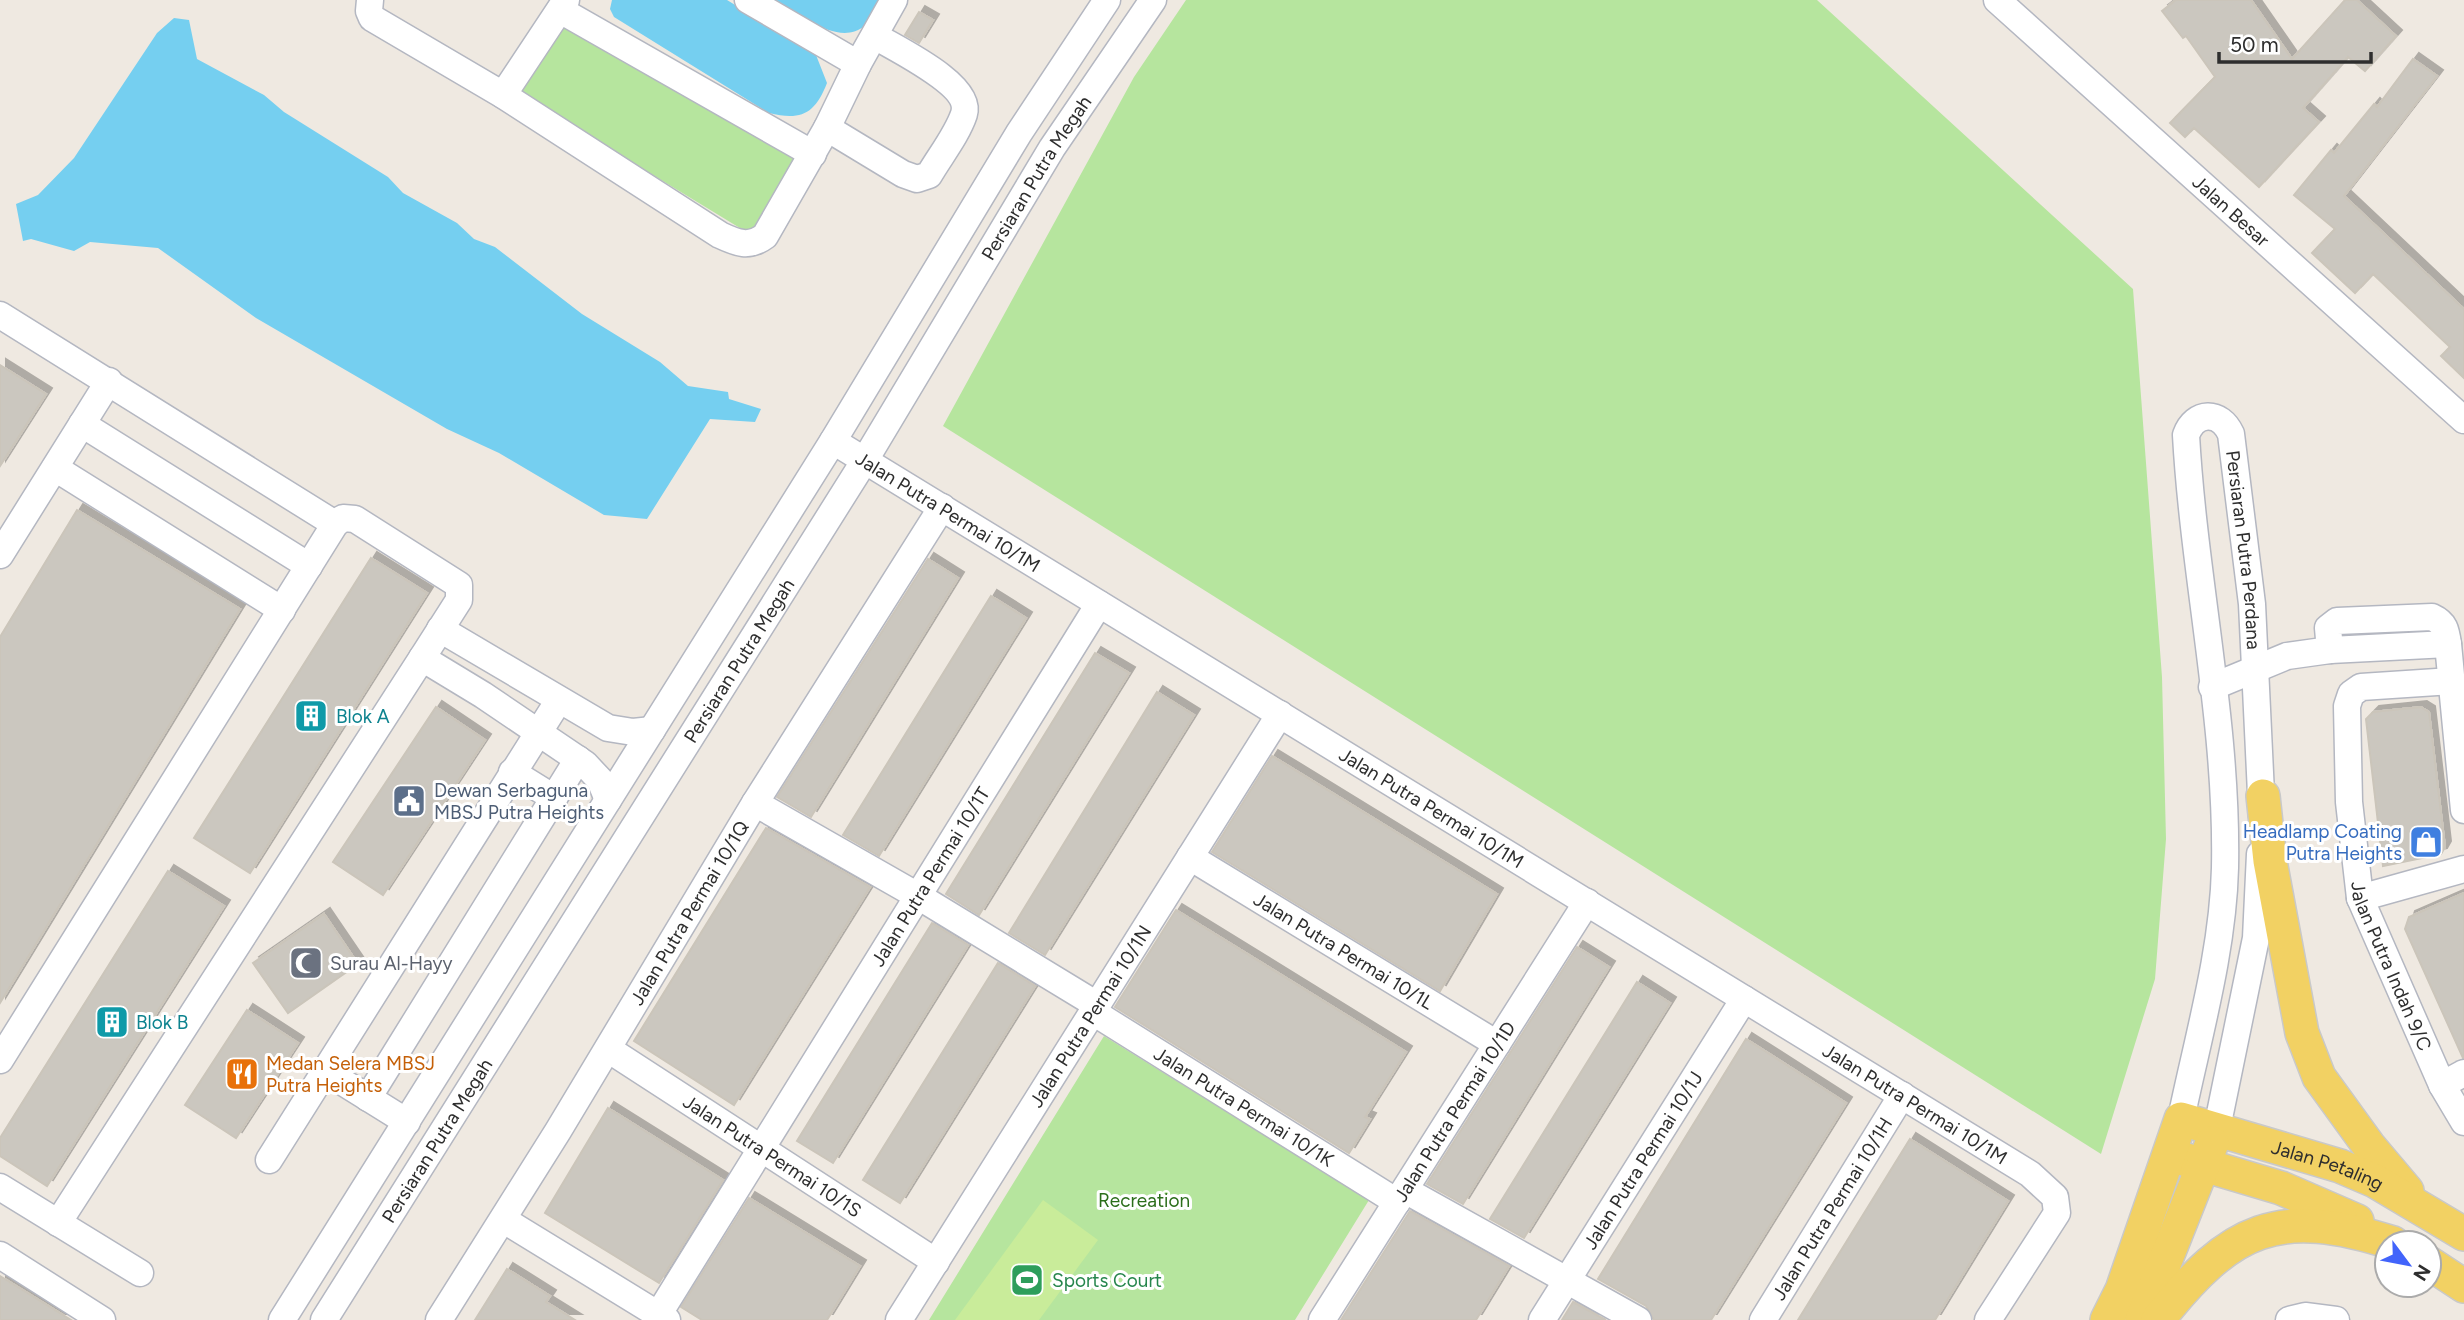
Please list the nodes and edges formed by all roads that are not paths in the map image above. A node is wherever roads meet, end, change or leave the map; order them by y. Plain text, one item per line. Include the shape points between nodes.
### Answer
1 (370, 0) edge
2 (748, 0) edge
3 (894, 0) edge
4 (1107, 0) edge
5 (1153, 0) edge
6 (1997, 0) edge
7 (563, 5) edge
8 (875, 36) junction
9 (858, 64) junction
10 (503, 95) junction
11 (827, 128) junction
12 (813, 154) junction
13 (0, 315) edge
14 (109, 381) junction
15 (2464, 420) edge
16 (82, 424) junction
17 (833, 440) junction
18 (865, 460) junction
19 (55, 468) junction
20 (942, 507) junction
21 (335, 524) junction
22 (0, 555) edge
23 (309, 566) junction
24 (1099, 604) junction
25 (282, 610) junction
26 (440, 629) junction
27 (422, 658) junction
28 (2256, 671) junction
29 (2452, 681) junction
30 (2212, 688) junction
31 (559, 700) junction
32 (1280, 714) junction
33 (652, 730) junction
34 (538, 732) junction
35 (581, 762) junction
36 (512, 772) junction
37 (2263, 796) junction
38 (554, 799) junction
39 (608, 800) junction
40 (755, 803) junction
41 (2464, 810) edge
42 (1190, 857) junction
43 (2464, 869) edge
44 (918, 896) junction
45 (2360, 898) junction
46 (1587, 902) junction
47 (1744, 999) junction
48 (1095, 1008) junction
49 (1497, 1044) junction
50 (608, 1049) junction
51 (0, 1060) edge
52 (325, 1071) junction
53 (2453, 1079) edge
54 (1902, 1096) junction
55 (368, 1098) junction
56 (2180, 1119) junction
57 (407, 1122) junction
58 (2464, 1122) edge
59 (2217, 1128) junction
60 (761, 1148) junction
61 (2170, 1155) junction
62 (269, 1160) dead end
63 (2205, 1165) junction
64 (0, 1187) edge
65 (1401, 1196) junction
66 (2423, 1210) junction
67 (504, 1220) junction
68 (58, 1223) junction
69 (2373, 1231) edge
70 (2464, 1234) edge
71 (2373, 1238) edge
72 (0, 1255) edge
73 (936, 1262) junction
74 (140, 1272) dead end
75 (2443, 1273) edge
76 (1566, 1280) junction
77 (2464, 1286) edge
78 (660, 1318) edge
79 (2297, 1318) edge
80 (102, 1320) edge
81 (282, 1320) edge
82 (324, 1320) edge
83 (439, 1320) edge
84 (899, 1320) edge
85 (1322, 1320) edge
86 (1542, 1320) edge
87 (1638, 1320) edge
88 (1763, 1320) edge
89 (1988, 1320) edge
90 (2107, 1320) edge
91 (2142, 1320) edge
92 (2158, 1320) edge
93 (2336, 1320) edge

1 - 10 street via 372,18
2 - 9 street
3 - 8 street
4 - 17 street, Persiaran Putra Megah via 1019,133
5 - 18 street, Persiaran Putra Megah via 1052,148
6 - 15 street, Jalan Besar
7 - 10 street
7 - 12 street
8 - 9 street
8 - 11 street via 953,84 965,113 929,175 918,179
9 - 11 street
10 - 12 street via 720,236 740,244 755,243 765,236
11 - 12 street
13 - 14 street
14 - 16 street
14 - 21 street
16 - 19 street
16 - 23 street
17 - 18 street, Jalan Putra Permai 10/1M
17 - 33 street, Persiaran Putra Megah
18 - 20 street, Jalan Putra Permai 10/1M
18 - 82 street, Persiaran Putra Megah
19 - 22 street
19 - 25 street
20 - 24 street, Jalan Putra Permai 10/1M
20 - 40 street, Jalan Putra Permai 10/1Q
21 - 23 street
21 - 26 street via 342,518 355,519 459,585 459,600
23 - 25 street
24 - 32 street, Jalan Putra Permai 10/1M
24 - 44 street, Jalan Putra Permai 10/1T
25 - 51 street
26 - 27 street
26 - 31 street
27 - 34 street
27 - 68 street
28 - 29 street via 2287,656 2330,650 2329,628 2337,621 2432,617 2446,628
28 - 30 street
28 - 30 street, Persiaran Putra Perdana via 2231,433 2218,417 2207,416 2196,420 2186,435
28 - 37 street, Persiaran Putra Perdana
29 - 41 street
29 - 45 street, Jalan Putra Indah 9/C via 2361,687 2351,694 2347,706 2349,802
30 - 56 street, Persiaran Putra Perdana via 2223,785 2225,870 2215,956
31 - 33 street via 608,728
31 - 34 street
32 - 42 street, Jalan Putra Permai 10/1N
32 - 46 street, Jalan Putra Permai 10/1M
33 - 39 street, Persiaran Putra Megah
34 - 35 street
34 - 36 street
35 - 38 street
35 - 39 street via 600,780
36 - 38 street
36 - 52 street
37 - 59 street, Persiaran Putra Perdana via 2256,938
37 - 66 main road via 2270,861 2302,1032 2319,1077
38 - 55 street
39 - 57 street, Persiaran Putra Megah
40 - 44 street, Jalan Putra Permai 10/1K
40 - 50 street, Jalan Putra Permai 10/1Q
42 - 48 street, Jalan Putra Permai 10/1N
42 - 49 street, Jalan Putra Permai 10/1L
43 - 45 street
44 - 48 street, Jalan Putra Permai 10/1K
44 - 60 street, Jalan Putra Permai 10/1T
45 - 53 street, Jalan Putra Indah 9/C
46 - 47 street, Jalan Putra Permai 10/1M
46 - 49 street, Jalan Putra Permai 10/1D
47 - 54 street, Jalan Putra Permai 10/1M
47 - 76 street, Jalan Putra Permai 10/1J
48 - 65 street, Jalan Putra Permai 10/1K
48 - 73 street, Jalan Putra Permai 10/1N
49 - 65 street, Jalan Putra Permai 10/1D
50 - 60 street, Jalan Putra Permai 10/1S
50 - 67 street, Jalan Putra Permai 10/1Q
52 - 55 street
52 - 62 street
53 - 58 street, Jalan Putra Indah 9/C
54 - 88 street, Jalan Putra Permai 10/1H
54 - 89 street, Jalan Putra Permai 10/1M via 2030,1174 2054,1197 2057,1213
55 - 57 street
56 - 59 main road, Jalan Petaling
56 - 61 main road, Persiaran Putra Perdana
57 - 81 street, Persiaran Putra Megah
59 - 63 main road, Persiaran Putra Perdana
59 - 66 main road, Jalan Petaling via 2340,1166
60 - 73 street, Jalan Putra Permai 10/1S
60 - 78 street, Jalan Putra Permai 10/1T
61 - 63 main road, Jalan Petaling
61 - 90 main road, Persiaran Putra Perdana
63 - 69 main road, Jalan Petaling via 2305,1197
63 - 91 main road, Persiaran Putra Perdana
64 - 68 street
65 - 76 street, Jalan Putra Permai 10/1K
65 - 85 street, Jalan Putra Permai 10/1D
66 - 70 main road, Jalan Petaling
67 - 78 street
67 - 83 street, Jalan Putra Permai 10/1Q
68 - 74 street
71 - 92 main road via 2294,1224 2263,1229 2210,1261
72 - 80 street
73 - 84 street, Jalan Putra Permai 10/1N
75 - 77 main road
76 - 86 street, Jalan Putra Permai 10/1J
76 - 87 street, Jalan Putra Permai 10/1K
79 - 93 street

